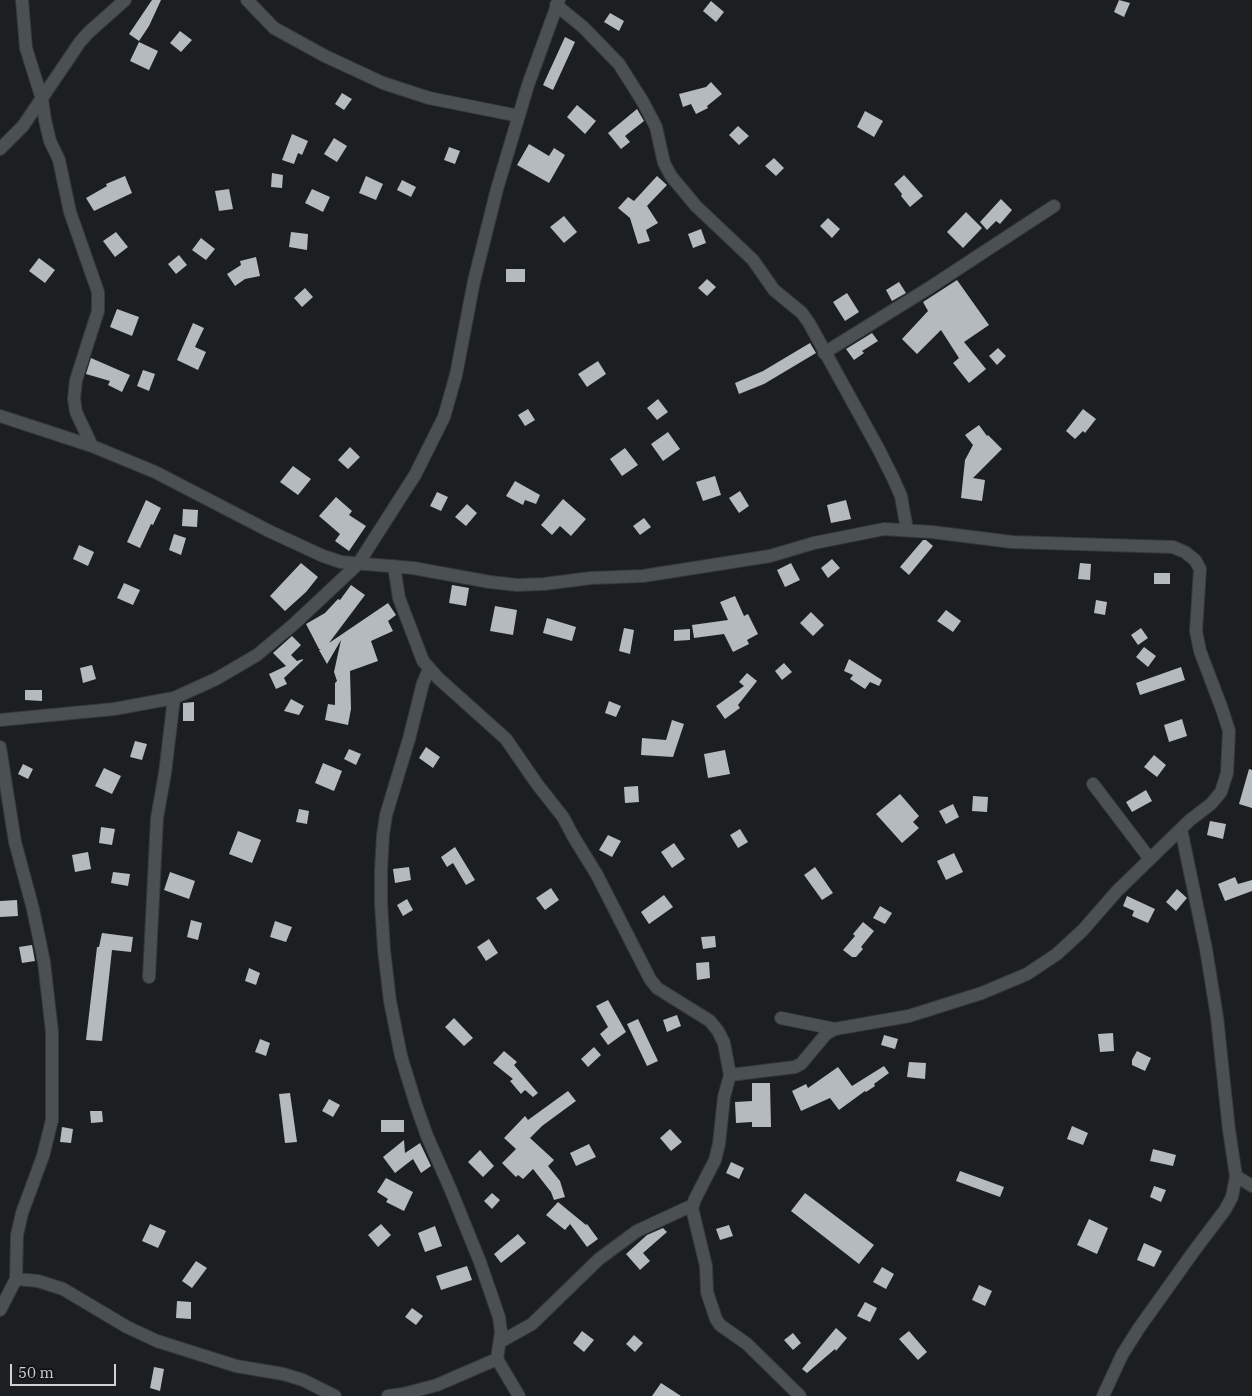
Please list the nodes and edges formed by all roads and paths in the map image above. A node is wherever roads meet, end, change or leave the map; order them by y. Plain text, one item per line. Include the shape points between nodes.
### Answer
1 (22, 0) edge
2 (125, 0) edge
3 (247, 0) edge
4 (558, 2) edge
5 (42, 100) junction
6 (519, 116) junction
7 (0, 149) edge
8 (1054, 206) dead end
9 (824, 353) junction
10 (0, 416) edge
11 (92, 446) junction
12 (907, 530) junction
13 (358, 564) junction
14 (394, 566) junction
15 (429, 669) junction
16 (174, 698) junction
17 (0, 720) edge
18 (0, 747) edge
19 (1093, 784) dead end
20 (1181, 828) junction
21 (1150, 859) junction
22 (149, 977) dead end
23 (781, 1018) dead end
24 (835, 1029) junction
25 (730, 1075) junction
26 (1236, 1176) junction
27 (1252, 1186) edge
28 (693, 1205) junction
29 (16, 1279) junction
30 (0, 1310) edge
31 (500, 1342) junction
32 (497, 1360) junction
33 (335, 1396) edge
34 (388, 1396) edge
35 (519, 1396) edge
36 (800, 1396) edge
37 (1103, 1396) edge

1 - 5 street via 26,48
2 - 5 street via 80,42
3 - 6 street via 274,28 325,56 384,82 429,98
4 - 6 street
4 - 9 street via 619,64 656,127 664,163 671,176 696,206 752,260 774,290 802,313
5 - 7 street
5 - 11 street via 70,212 98,292 98,311 76,380 74,399 76,412
6 - 13 street via 492,208 444,417 415,476
8 - 9 street
9 - 12 street via 893,478 901,496
10 - 11 street
11 - 13 street via 155,472 323,556
12 - 14 street via 884,529 814,543 770,556 643,576 544,584 490,582
12 - 20 street via 1012,542 1173,547 1195,560 1200,569 1196,631 1229,731 1228,773 1221,792 1211,804
13 - 14 street
13 - 16 street via 257,656
14 - 15 street via 399,598 418,651
15 - 25 street via 506,739 564,817 650,979 658,988 710,1021 724,1043
15 - 31 street via 386,815 380,870 384,950 401,1056 426,1136 480,1262 499,1317
16 - 17 street via 114,709
16 - 22 street via 158,818
18 - 29 street via 14,842 44,962 52,1032 52,1120 17,1235
19 - 21 street
20 - 21 street
20 - 26 street via 1217,1017
21 - 24 street via 1083,930 1027,974 982,993 909,1016
23 - 24 street
24 - 25 street via 826,1034 795,1067
25 - 28 street via 715,1160
26 - 27 street
26 - 37 street via 1226,1210 1138,1328
28 - 31 street via 637,1231 599,1259 532,1324
28 - 36 street via 693,1218 706,1266 707,1292 716,1319 748,1344
29 - 30 street
29 - 33 street via 38,1281 63,1289 156,1341 236,1366 304,1380
31 - 32 street
32 - 34 street via 437,1385
32 - 35 street

